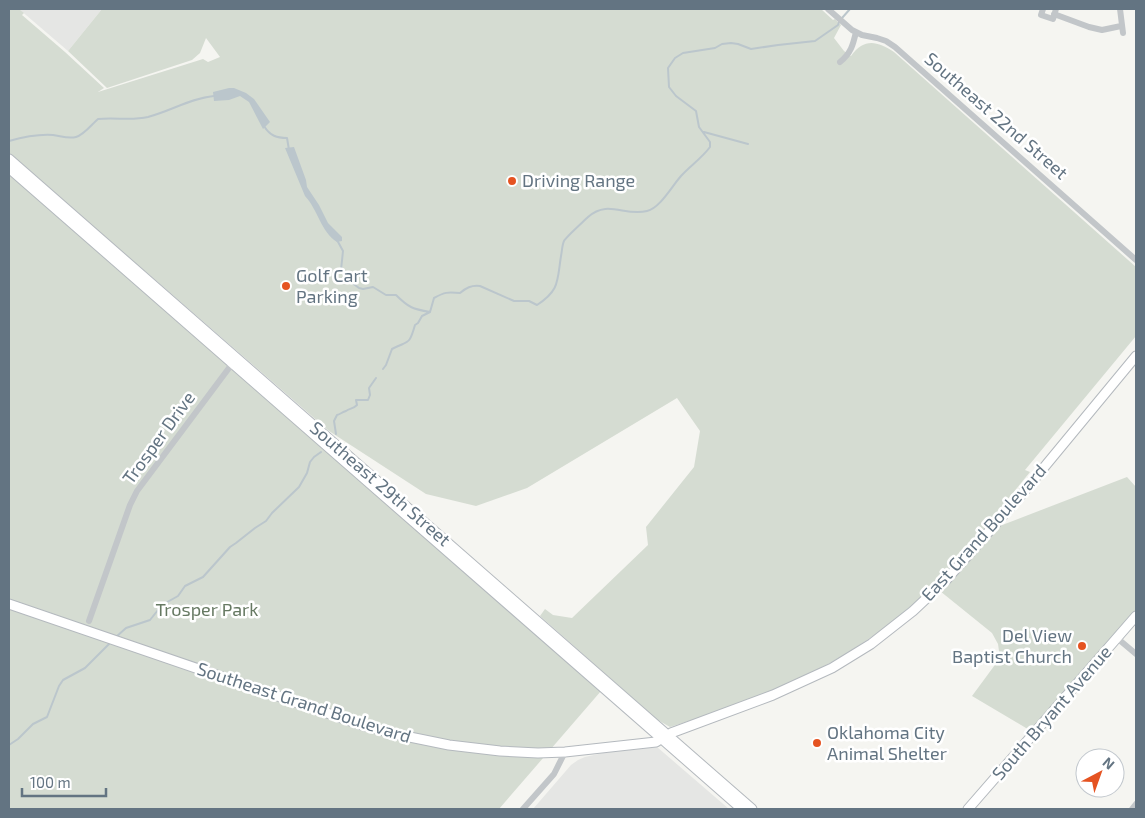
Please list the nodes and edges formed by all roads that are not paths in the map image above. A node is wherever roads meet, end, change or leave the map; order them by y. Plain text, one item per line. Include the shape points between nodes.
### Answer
1 (828, 9) edge
2 (1043, 9) edge
3 (1120, 9) edge
4 (1055, 11) edge
5 (856, 32) junction
6 (840, 62) dead end
7 (9, 159) edge
8 (9, 168) edge
9 (1136, 260) edge
10 (1136, 356) edge
11 (235, 361) junction
12 (9, 604) edge
13 (1136, 616) edge
14 (89, 621) dead end
15 (1117, 638) junction
16 (1136, 654) edge
17 (664, 737) junction
18 (565, 752) junction
19 (1136, 804) edge
20 (523, 809) edge
21 (748, 809) edge
22 (968, 809) edge
23 (1132, 809) edge

1 - 5 street, Southeast 22nd Street
2 - 4 street via 1041,16 1053,19
3 - 4 street via 1122,29 1102,30
5 - 6 street via 852,47
5 - 9 street, Southeast 22nd Street via 886,41 894,47
7 - 11 street, Southeast 29th Street
8 - 11 street, Southeast 29th Street
10 - 17 street, East Grand Boulevard via 1022,494 946,580 913,611 871,644 832,668
11 - 14 street, Trosper Drive via 137,491
11 - 17 street, Southeast 29th Street
12 - 18 street, Southeast Grand Boulevard via 395,734 484,750
13 - 15 street, South Bryant Avenue
15 - 16 street
15 - 22 street, South Bryant Avenue
17 - 18 street, Southeast Grand Boulevard via 656,742
17 - 21 street, Southeast 29th Street
18 - 20 street via 554,774
19 - 23 street

